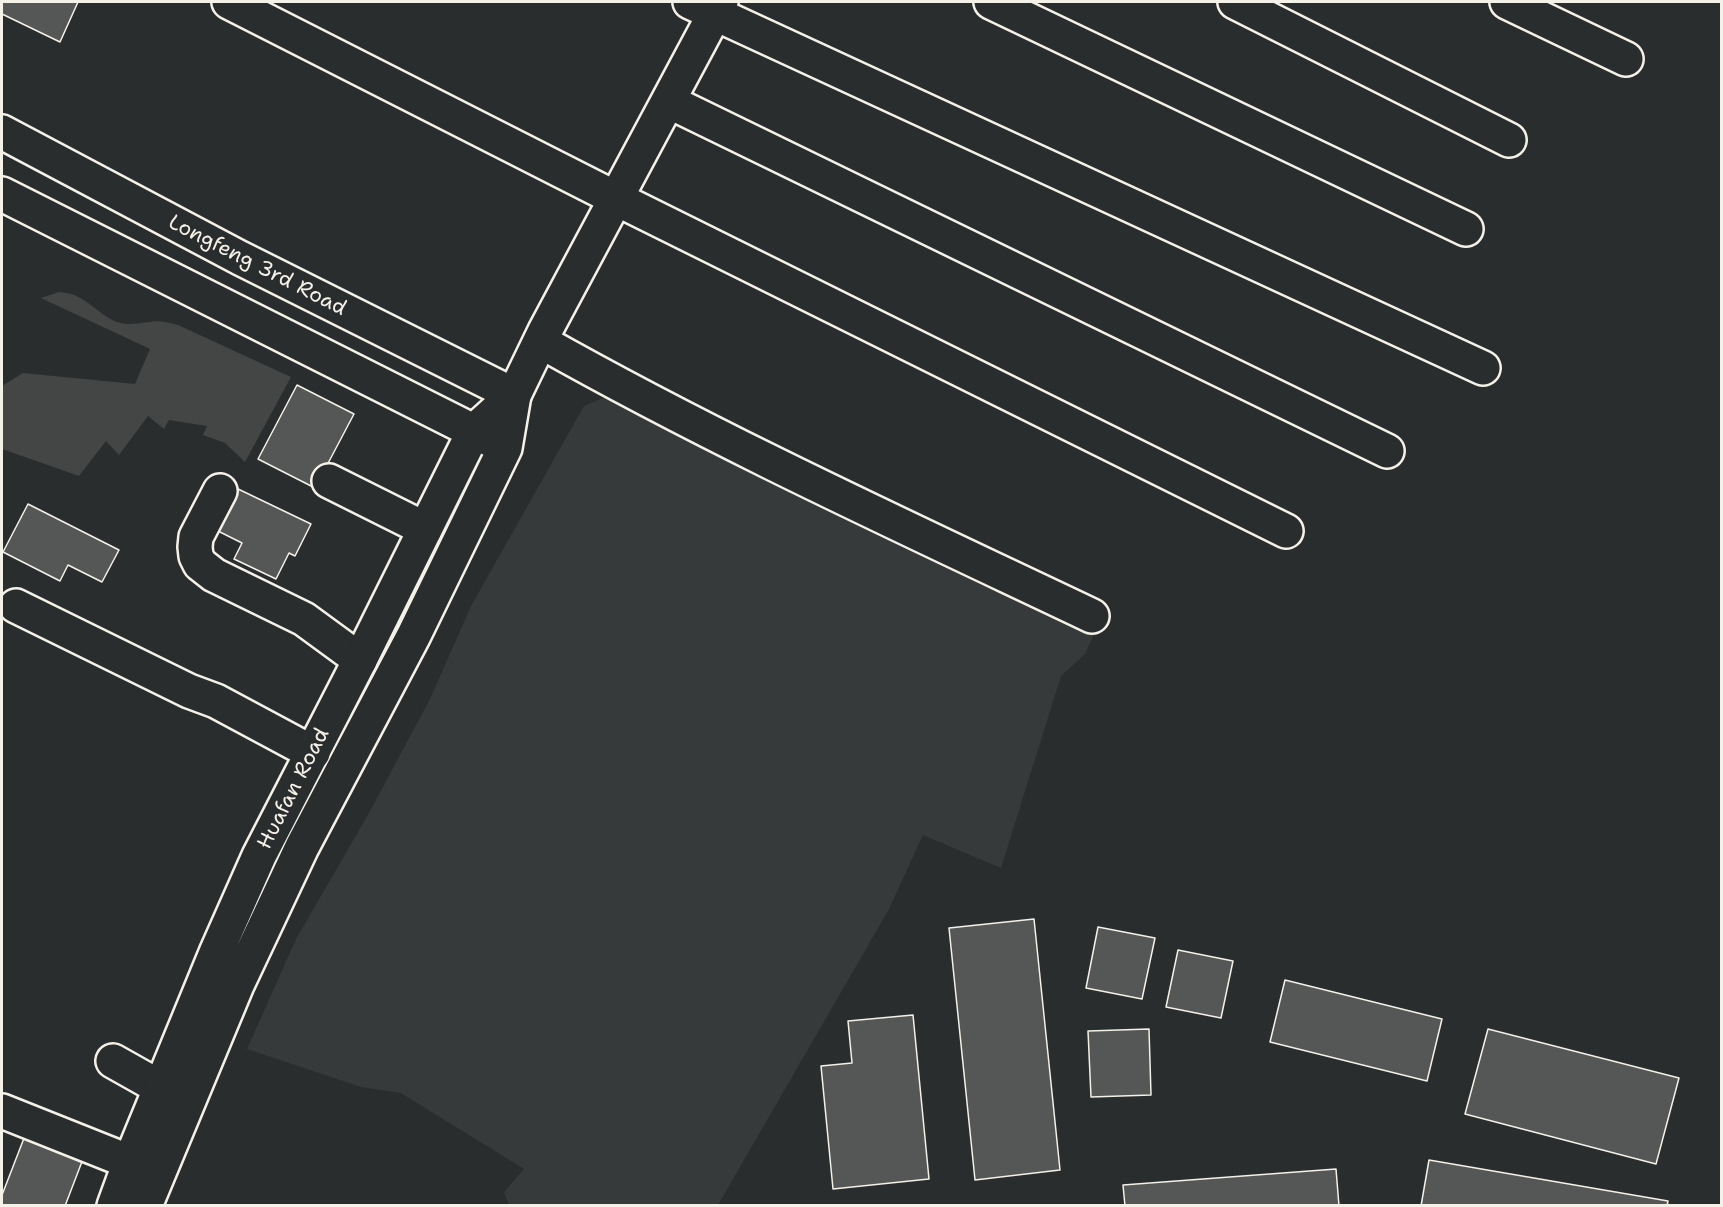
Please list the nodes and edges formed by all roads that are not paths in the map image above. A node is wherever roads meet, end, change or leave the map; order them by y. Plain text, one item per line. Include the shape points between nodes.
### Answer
1 (229, 2) edge
2 (991, 2) edge
3 (1235, 2) edge
4 (1507, 2) edge
5 (709, 5) edge
6 (1626, 59) dead end
7 (668, 101) junction
8 (2, 132) edge
9 (1509, 140) dead end
10 (2, 194) edge
11 (615, 198) junction
12 (1466, 229) dead end
13 (543, 336) junction
14 (1483, 368) dead end
15 (514, 395) junction
16 (474, 431) junction
17 (505, 447) junction
18 (1387, 451) dead end
19 (329, 481) dead end
20 (220, 491) dead end
21 (425, 529) junction
22 (1286, 531) dead end
23 (16, 606) dead end
24 (1092, 616) dead end
25 (360, 660) junction
26 (313, 753) junction
27 (113, 1061) dead end
28 (161, 1088) junction
29 (2, 1111) edge
30 (130, 1162) junction
31 (114, 1206) edge
32 (145, 1206) edge

1 - 11 street
2 - 12 street
3 - 9 street
4 - 6 street
5 - 7 street, Huafan Road
5 - 14 street
7 - 11 street, Huafan Road
7 - 18 street
8 - 15 street, Longfeng 3rd Road via 240,258
10 - 16 street
11 - 13 street, Huafan Road
11 - 22 street
13 - 15 street, Huafan Road
13 - 24 street via 610,380 788,471
15 - 16 street, Huafan Road
15 - 17 street, Huafan Road
16 - 17 street
16 - 21 street, Huafan Road
17 - 32 street, Huafan Road via 414,635 302,847 237,986
19 - 21 street
20 - 25 street via 196,537 200,564 214,575 310,623
21 - 25 street, Huafan Road
23 - 26 street via 216,701
25 - 26 street, Huafan Road
26 - 28 street, Huafan Road via 259,856
27 - 28 street
28 - 30 street, Huafan Road
29 - 30 street
30 - 31 street, Huafan Road

